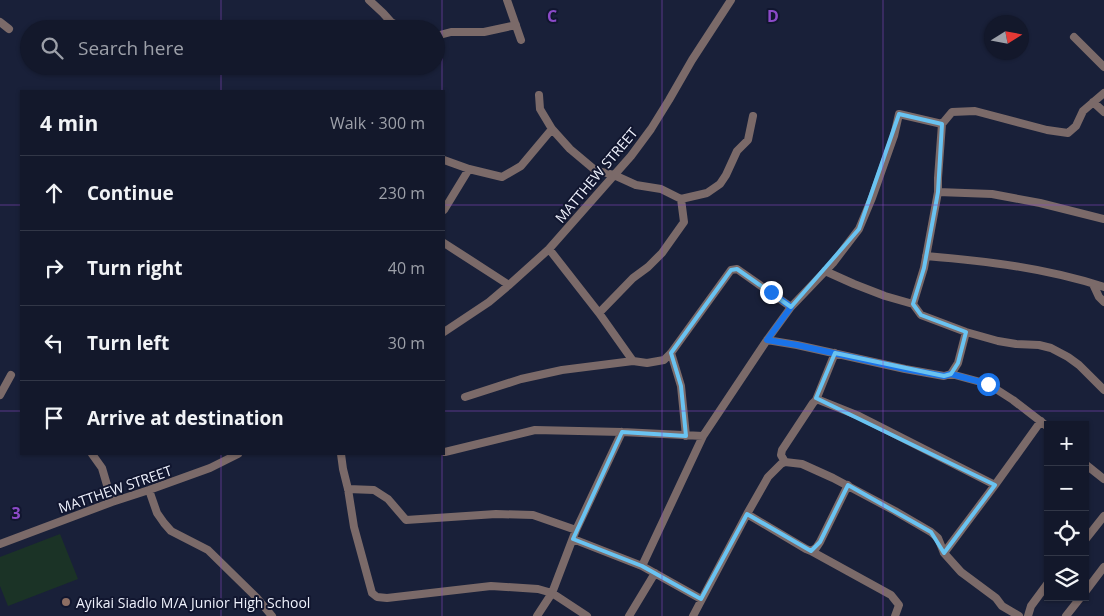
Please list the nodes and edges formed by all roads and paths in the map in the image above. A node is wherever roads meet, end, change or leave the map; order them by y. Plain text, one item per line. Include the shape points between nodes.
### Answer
1 (369, 0) edge
2 (507, 0) edge
3 (731, 0) edge
4 (389, 20) edge
5 (0, 22) edge
6 (516, 25) junction
7 (9, 29) dead end
8 (445, 34) edge
9 (1074, 37) dead end
10 (521, 40) dead end
11 (1104, 67) edge
12 (1104, 94) edge
13 (539, 95) dead end
14 (1093, 102) junction
15 (1104, 112) edge
16 (753, 116) dead end
17 (942, 124) junction
18 (552, 130) junction
19 (445, 160) edge
20 (469, 169) junction
21 (614, 175) junction
22 (938, 192) junction
23 (681, 199) junction
24 (445, 208) edge
25 (1104, 219) edge
26 (445, 244) edge
27 (549, 249) junction
28 (926, 256) junction
29 (825, 271) junction
30 (1093, 284) junction
31 (509, 285) junction
32 (1104, 288) edge
33 (1104, 302) edge
34 (913, 304) junction
35 (791, 307) junction
36 (599, 313) junction
37 (446, 330) edge
38 (966, 332) junction
39 (767, 340) junction
40 (671, 353) junction
41 (835, 353) junction
42 (634, 361) junction
43 (951, 374) junction
44 (11, 375) dead end
45 (1104, 390) edge
46 (0, 395) edge
47 (465, 397) dead end
48 (816, 400) junction
49 (1041, 421) junction
50 (1044, 424) edge
51 (622, 432) junction
52 (686, 436) junction
53 (703, 436) junction
54 (445, 452) edge
55 (93, 455) edge
56 (236, 455) edge
57 (341, 455) edge
58 (785, 462) junction
59 (1087, 466) edge
60 (1104, 480) edge
61 (848, 485) junction
62 (995, 485) junction
63 (348, 489) junction
64 (149, 490) junction
65 (112, 502) junction
66 (747, 514) junction
67 (1104, 516) edge
68 (576, 530) junction
69 (1089, 535) edge
70 (573, 539) junction
71 (0, 544) edge
72 (811, 550) junction
73 (944, 553) junction
74 (642, 566) junction
75 (1104, 567) edge
76 (655, 573) junction
77 (1089, 587) edge
78 (1044, 588) edge
79 (552, 593) junction
80 (702, 599) junction
81 (1078, 601) edge
82 (272, 616) edge
83 (537, 616) edge
84 (587, 616) edge
85 (629, 616) edge
86 (693, 616) edge
87 (896, 616) edge
88 (1019, 616) edge
89 (1028, 616) edge
90 (1066, 616) edge

1 - 4 street
2 - 6 street
3 - 21 street, MATTHEW STREET via 652,129
5 - 7 street
6 - 8 street via 484,32
6 - 10 street
9 - 11 street
12 - 14 street
13 - 18 street via 540,109
14 - 15 street
14 - 17 street via 1068,133 975,111 952,112
16 - 23 street via 748,140 737,151 720,184 707,193
17 - 22 street
17 - 29 street via 899,114 894,136 859,229
18 - 20 street via 521,166 502,177
18 - 21 street via 595,170
19 - 20 street
20 - 24 street
21 - 23 street via 636,186 661,189
21 - 27 street, MATTHEW STREET
22 - 25 street via 992,194
22 - 28 street
23 - 36 street via 684,222 662,253
26 - 31 street
27 - 31 street, MATTHEW STREET
27 - 36 street
28 - 30 street via 1052,273
28 - 34 street
29 - 34 street
29 - 35 street
30 - 32 street
30 - 33 street
31 - 37 street, MATTHEW STREET
34 - 38 street via 921,315
35 - 39 street
35 - 40 street via 737,269 731,270
36 - 42 street
38 - 43 street via 958,363
38 - 45 street via 1016,344 1051,348 1079,365
39 - 41 street
39 - 53 street
40 - 42 street via 664,360
40 - 52 street via 681,386
41 - 43 street via 905,369 944,376
41 - 48 street
42 - 47 street via 562,370
43 - 49 street via 988,384
44 - 46 street
48 - 58 street via 782,450 780,455
48 - 62 street via 859,416
49 - 50 street
49 - 62 street
51 - 52 street
51 - 54 street via 535,430
51 - 68 street
52 - 53 street
53 - 74 street
55 - 65 street via 102,468
56 - 64 street, MATTHEW STREET
57 - 63 street
58 - 61 street via 802,464
58 - 66 street via 768,477
59 - 60 street
61 - 72 street via 820,542
61 - 73 street via 931,532 938,538
62 - 73 street
63 - 68 street via 374,490 388,499 406,520 534,515
63 - 79 street via 354,526 372,593 377,597 491,586
64 - 65 street, MATTHEW STREET
64 - 82 street via 157,513 171,531 208,550
65 - 71 street, MATTHEW STREET
66 - 72 street
66 - 80 street
67 - 69 street
68 - 70 street
70 - 74 street
70 - 79 street
72 - 87 street via 891,595 899,606
73 - 88 street via 961,572
74 - 76 street
75 - 77 street
76 - 80 street
76 - 85 street
78 - 89 street
79 - 83 street
79 - 84 street
80 - 86 street
81 - 90 street

